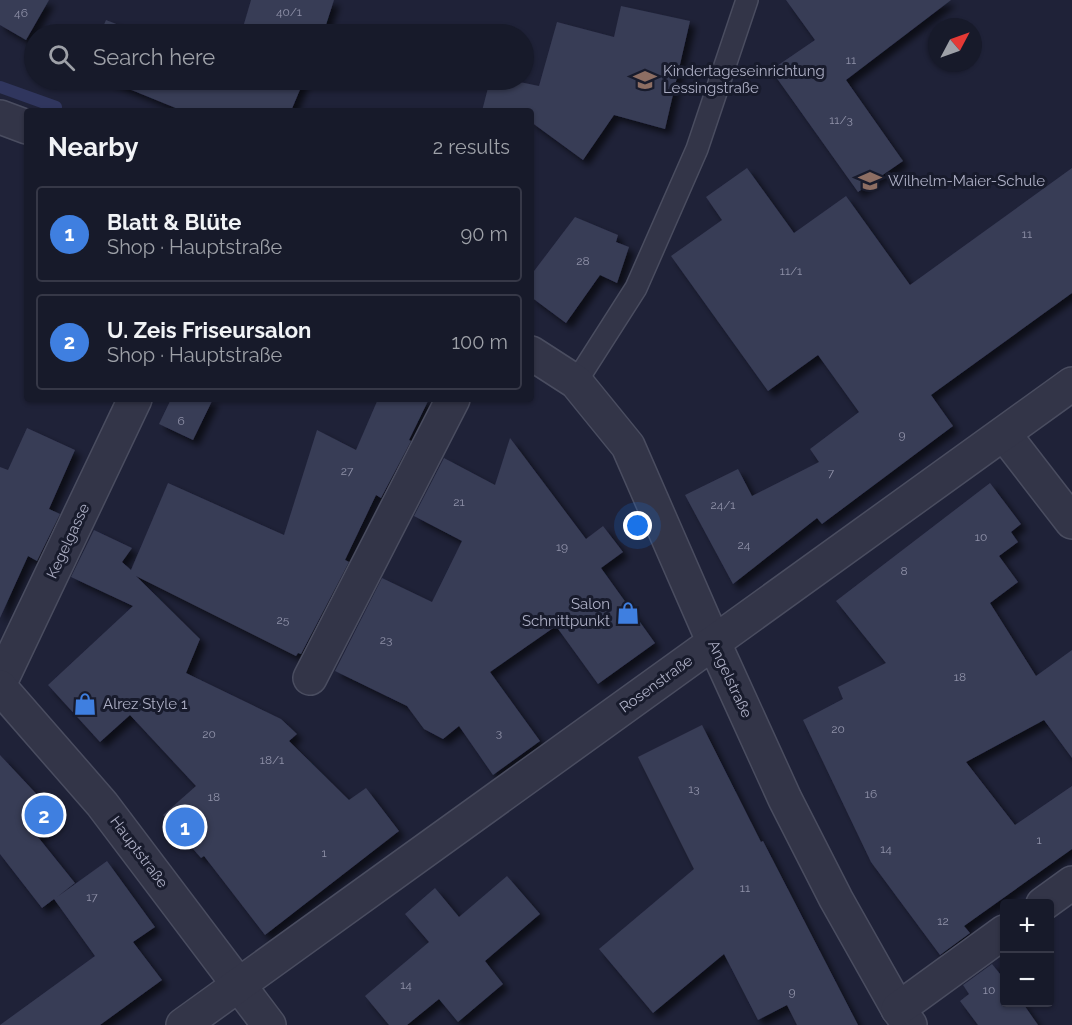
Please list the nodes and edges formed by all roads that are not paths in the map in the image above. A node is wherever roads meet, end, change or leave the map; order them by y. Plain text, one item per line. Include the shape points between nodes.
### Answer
1 (747, 0) edge
2 (0, 117) edge
3 (24, 126) edge
4 (534, 355) edge
5 (576, 382) junction
6 (1072, 384) edge
7 (134, 402) edge
8 (451, 402) edge
9 (1004, 434) junction
10 (1072, 522) edge
11 (714, 643) junction
12 (310, 678) dead end
13 (0, 683) edge
14 (0, 687) edge
15 (1072, 883) edge
16 (1049, 899) edge
17 (1000, 936) edge
18 (240, 984) junction
19 (904, 1017) edge
20 (183, 1025) edge
21 (268, 1025) edge

1 - 5 lane via 698,149 641,278
2 - 3 street
4 - 5 street, Angelstraße
5 - 11 street, Angelstraße via 628,446
6 - 9 street, Rosenstraße
7 - 13 street, Kegelgasse
8 - 12 street
9 - 10 street
9 - 11 street, Rosenstraße
11 - 18 street, Rosenstraße
11 - 19 street, Angelstraße via 785,799 836,899
14 - 18 street, Hauptstraße via 102,804
15 - 16 street
17 - 19 street
18 - 20 street, Rosenstraße
18 - 21 street, Hauptstraße

